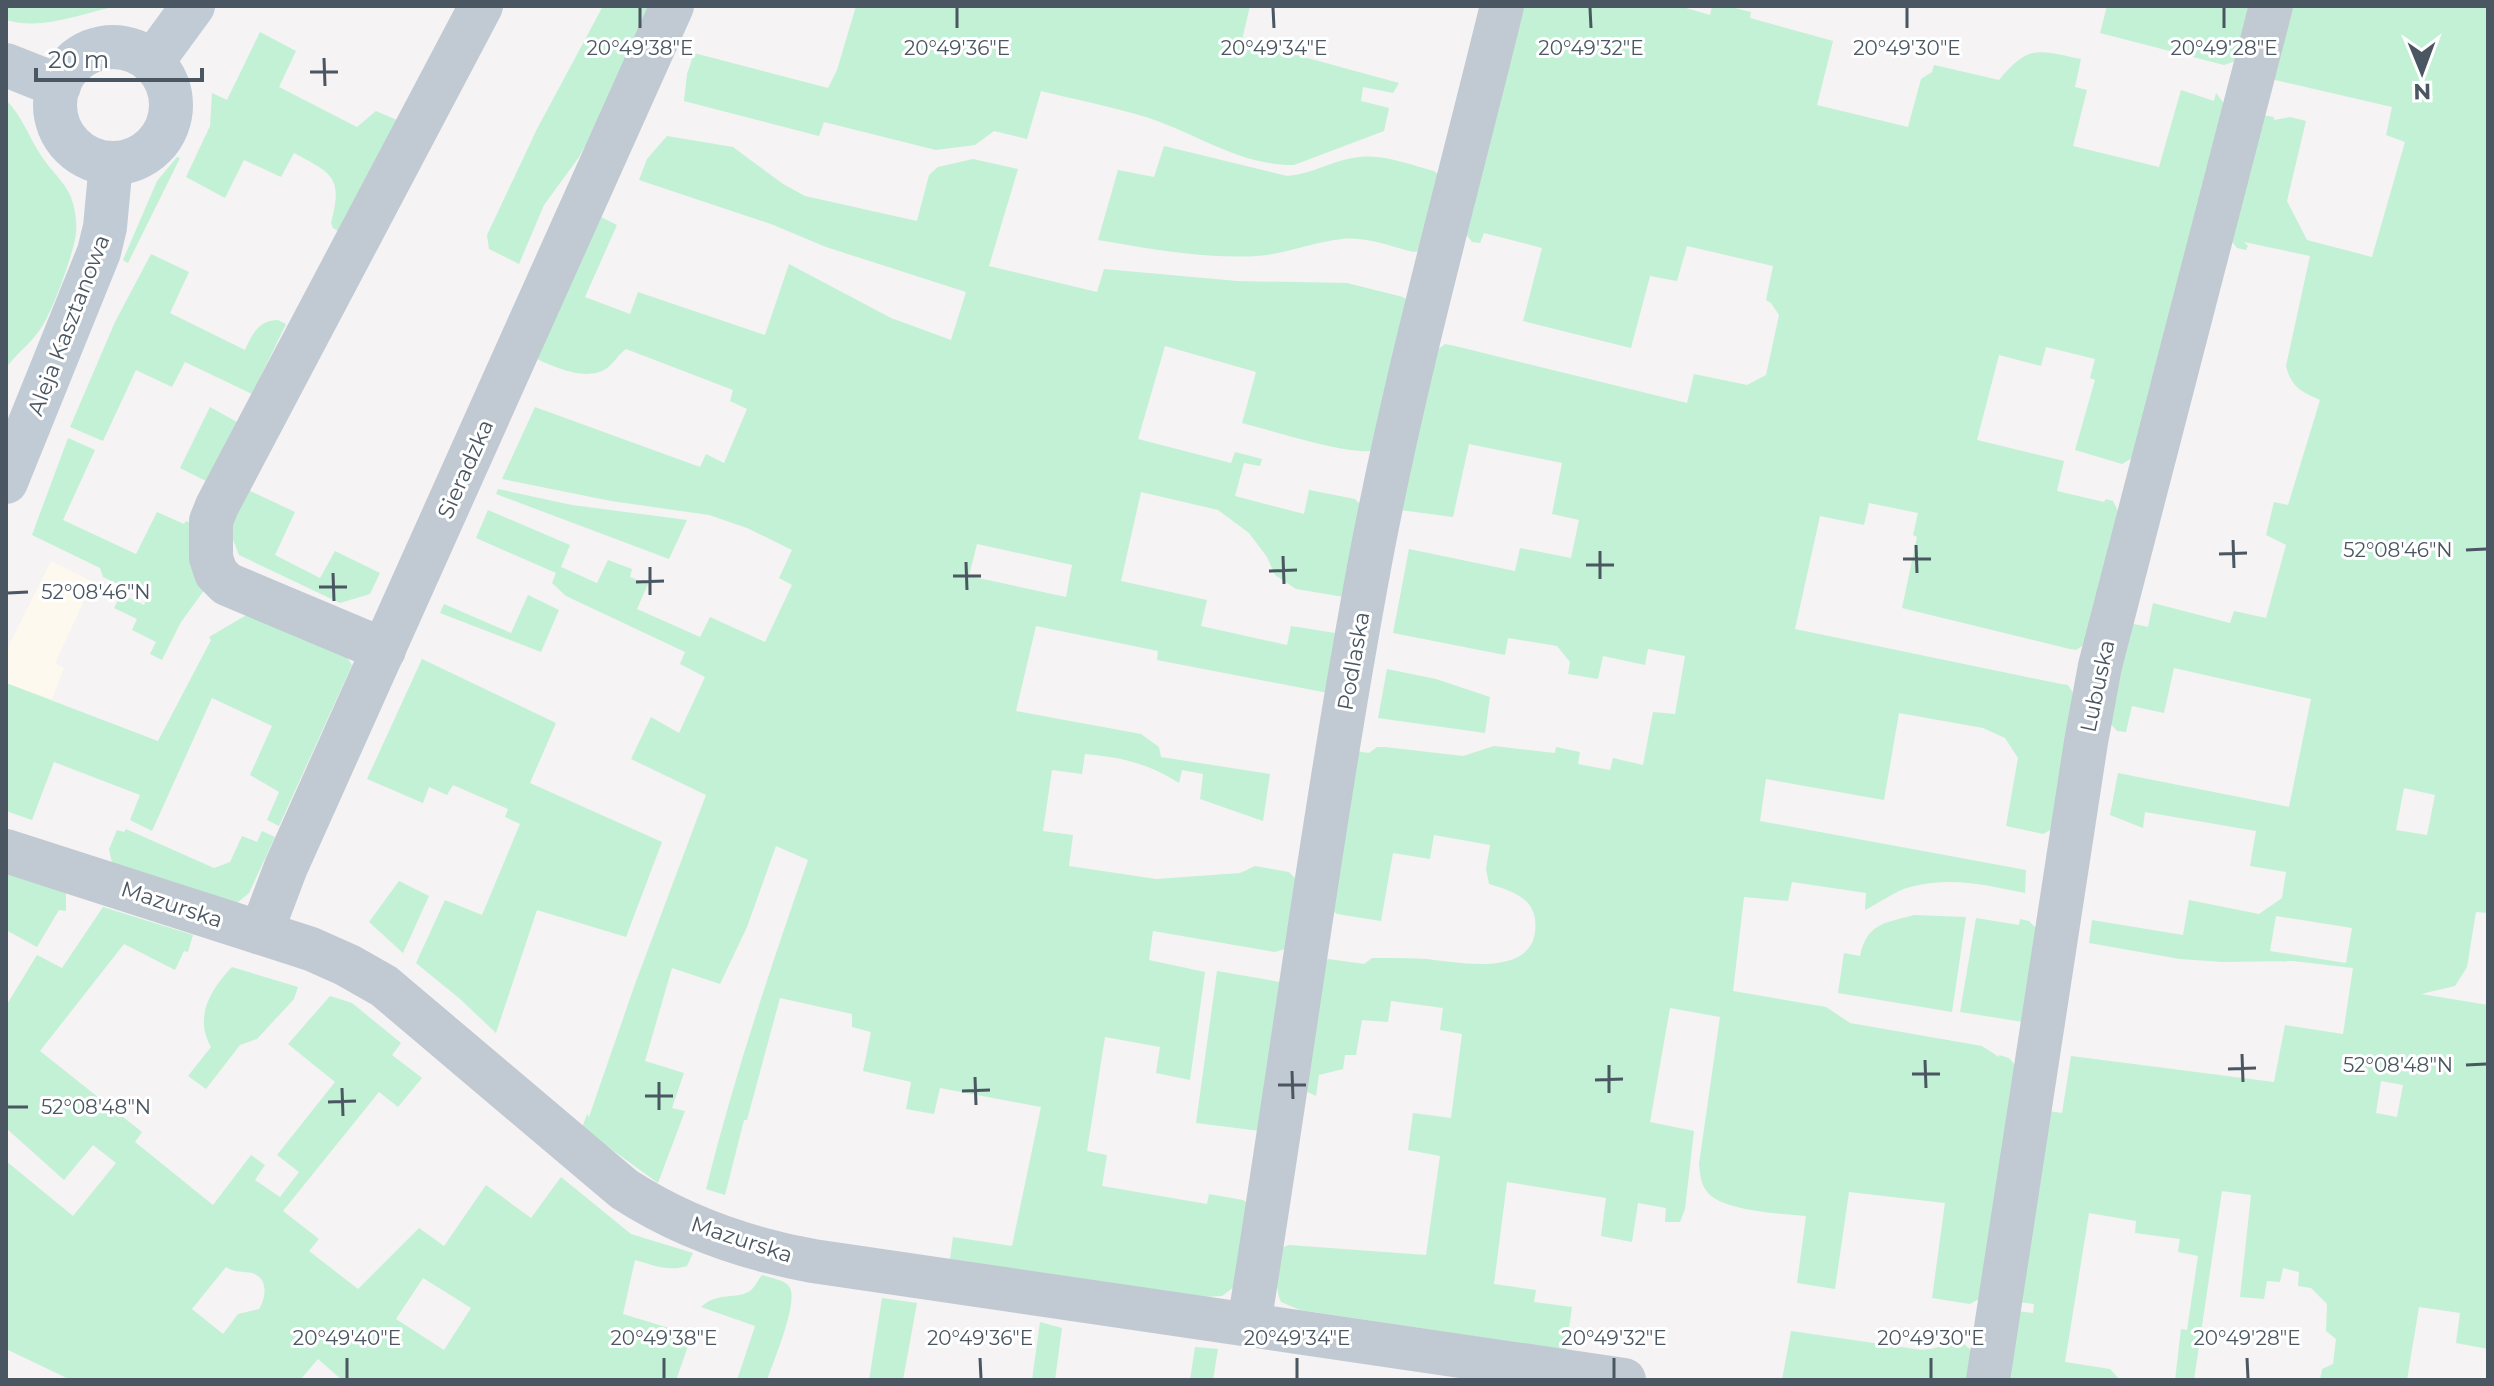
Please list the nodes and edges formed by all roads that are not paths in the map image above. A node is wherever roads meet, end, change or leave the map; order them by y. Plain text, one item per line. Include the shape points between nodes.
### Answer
1 (193, 6) edge
2 (481, 6) edge
3 (672, 6) edge
4 (1502, 6) edge
5 (2271, 6) edge
6 (152, 62) junction
7 (6, 65) edge
8 (59, 86) junction
9 (111, 163) junction
10 (6, 482) edge
11 (384, 650) junction
12 (6, 851) edge
13 (261, 933) junction
14 (1249, 1324) junction
15 (1624, 1380) edge
16 (1988, 1380) edge

1 - 6 street
2 - 11 street via 211,521 211,558 227,584
3 - 11 street, Sieradzka
4 - 14 street, Podlaska via 1366,582
5 - 16 street, Lubuska via 2100,666
6 - 8 street via 133,50 111,47 88,53 70,66
6 - 9 street via 170,92 167,127 145,154
7 - 8 street
8 - 9 street via 56,112 65,138 85,156
9 - 10 street, Aleja Kasztanowa via 99,252
11 - 13 street, Sieradzka
12 - 13 street, Mazurska
13 - 14 street, Mazurska via 311,949 384,986 610,1179 652,1206 720,1236 813,1261
14 - 15 street, Mazurska

